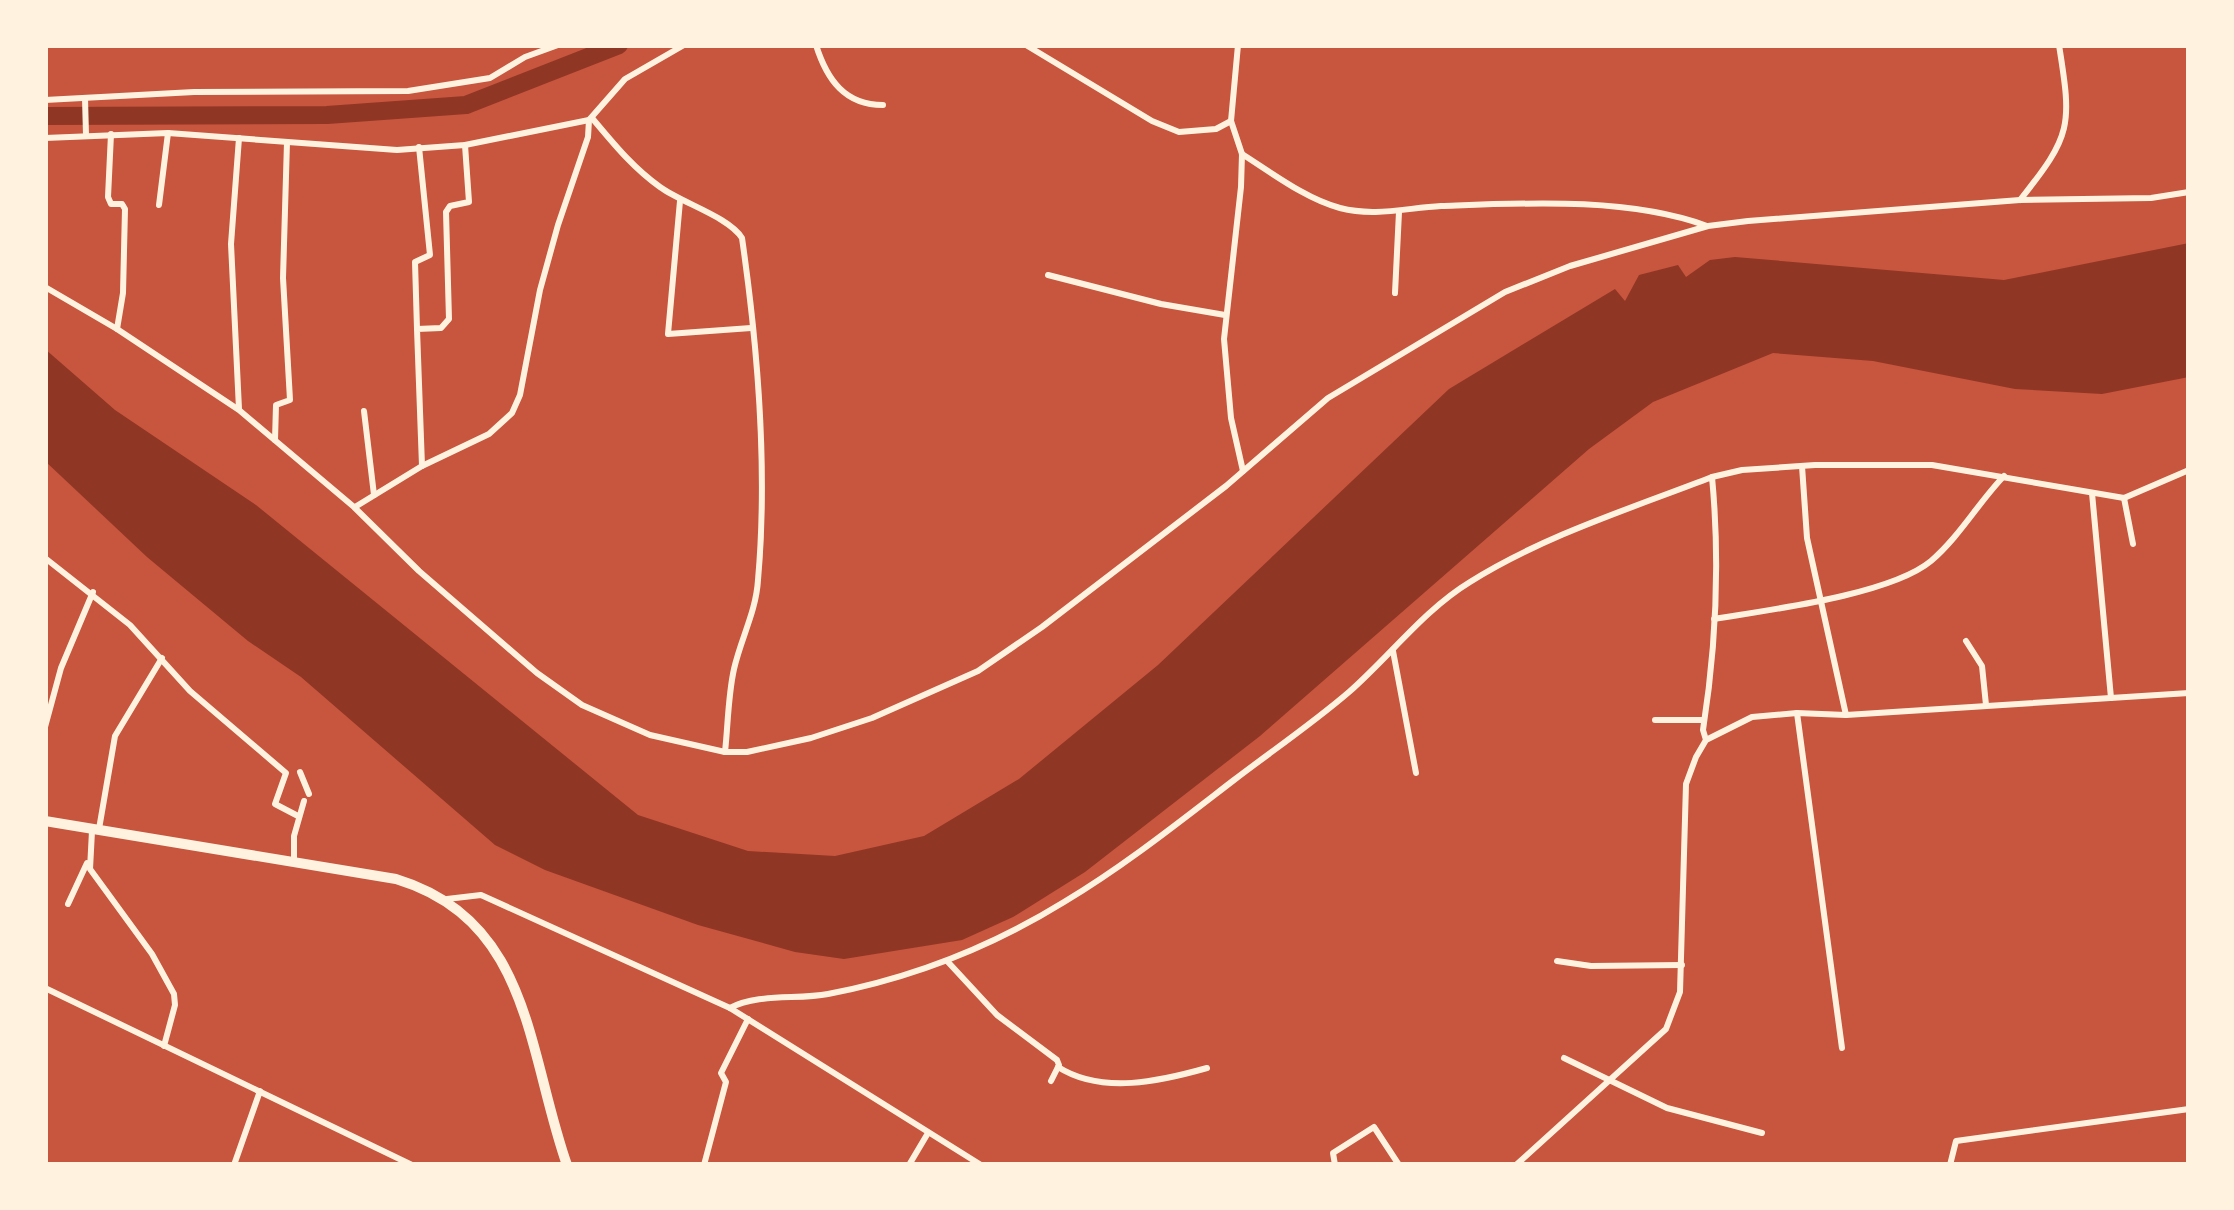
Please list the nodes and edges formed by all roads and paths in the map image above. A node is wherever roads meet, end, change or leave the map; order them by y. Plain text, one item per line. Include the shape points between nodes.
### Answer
1 (558, 45) edge
2 (684, 45) edge
3 (816, 45) edge
4 (1026, 45) edge
5 (1238, 45) edge
6 (2060, 45) edge
7 (45, 100) edge
8 (85, 101) junction
9 (883, 105) dead end
10 (590, 119) junction
11 (1231, 121) junction
12 (86, 131) junction
13 (111, 134) junction
14 (168, 134) junction
15 (239, 137) junction
16 (45, 138) edge
17 (287, 142) junction
18 (465, 146) junction
19 (419, 147) junction
20 (1242, 154) junction
21 (2189, 192) edge
22 (681, 200) junction
23 (2020, 200) junction
24 (159, 205) dead end
25 (1399, 212) junction
26 (1708, 226) junction
27 (1048, 275) dead end
28 (45, 287) edge
29 (1395, 292) dead end
30 (1225, 315) junction
31 (417, 328) junction
32 (752, 328) junction
33 (117, 329) junction
34 (239, 410) junction
35 (364, 411) dead end
36 (275, 440) junction
37 (422, 466) junction
38 (1802, 466) junction
39 (2189, 470) edge
40 (1243, 471) junction
41 (2005, 476) junction
42 (1712, 477) junction
43 (2092, 493) junction
44 (374, 495) junction
45 (2124, 498) junction
46 (354, 507) junction
47 (2133, 544) dead end
48 (45, 558) edge
49 (92, 592) junction
50 (1820, 601) junction
51 (1714, 619) junction
52 (1966, 640) dead end
53 (1393, 651) junction
54 (162, 658) junction
55 (2189, 693) edge
56 (2111, 698) junction
57 (1986, 705) junction
58 (1846, 715) junction
59 (1655, 720) dead end
60 (1704, 720) junction
61 (1798, 720) junction
62 (45, 727) edge
63 (1706, 740) junction
64 (724, 752) junction
65 (300, 772) dead end
66 (1416, 773) dead end
67 (298, 816) junction
68 (45, 820) edge
69 (95, 828) junction
70 (88, 860) junction
71 (294, 863) junction
72 (448, 899) junction
73 (68, 904) dead end
74 (1557, 961) dead end
75 (948, 962) junction
76 (1682, 965) junction
77 (45, 988) edge
78 (730, 1008) junction
79 (748, 1019) junction
80 (165, 1040) junction
81 (1842, 1048) dead end
82 (1564, 1058) dead end
83 (1058, 1067) junction
84 (1207, 1068) dead end
85 (1051, 1081) dead end
86 (1610, 1083) junction
87 (260, 1090) junction
88 (2189, 1108) edge
89 (928, 1133) junction
90 (1762, 1133) dead end
91 (234, 1165) edge
92 (412, 1165) edge
93 (567, 1165) edge
94 (704, 1165) edge
95 (909, 1165) edge
96 (981, 1165) edge
97 (1335, 1165) edge
98 (1399, 1165) edge
99 (1516, 1165) edge
100 (1950, 1165) edge

1 - 8 street via 490,78 408,91
2 - 10 street via 625,79
3 - 9 street via 842,92 862,105
4 - 11 street via 1179,132
5 - 11 street
6 - 23 street via 2065,135
7 - 8 street
8 - 12 street
10 - 18 street
10 - 22 street via 645,176
10 - 37 street via 512,413
11 - 20 street
12 - 13 street
12 - 16 street
13 - 14 street
13 - 33 street via 108,197 125,209
14 - 15 street
14 - 24 street
15 - 17 street
15 - 34 street via 231,244
17 - 19 street
17 - 36 street via 290,400 276,405
18 - 19 street
18 - 31 street via 469,202 446,212 449,320
19 - 31 street via 430,256 415,262
20 - 25 street via 1337,208
20 - 30 street
21 - 23 street
22 - 32 street via 740,232
22 - 32 street via 668,334
23 - 26 street
25 - 26 street via 1576,205
25 - 29 street
26 - 40 street via 1505,292 1328,398
27 - 30 street
28 - 33 street
30 - 40 street
31 - 37 street
32 - 64 street via 763,500 758,583 734,669
33 - 34 street
34 - 36 street
35 - 44 street
36 - 46 street
37 - 44 street
38 - 41 street via 1932,465
38 - 42 street
38 - 50 street
39 - 45 street
40 - 64 street via 978,670 811,738
41 - 43 street
41 - 50 street via 1923,566
42 - 51 street
42 - 53 street via 1472,580
43 - 45 street
43 - 56 street
44 - 46 street
45 - 47 street
46 - 64 street via 537,674 582,705 650,735
48 - 49 street
49 - 54 street
49 - 62 street
50 - 51 street
50 - 58 street
51 - 60 street
52 - 57 street via 1982,666
53 - 66 street
53 - 75 street via 1140,852 1064,903
54 - 67 street via 286,773 274,804
54 - 69 street via 115,736
55 - 56 street
56 - 57 street
57 - 58 street
58 - 61 street
59 - 60 street
60 - 63 street
61 - 63 street via 1752,717
61 - 81 street
63 - 76 street via 1686,784
65 - 67 street via 306,798
67 - 71 street
68 - 69 highway
69 - 70 street
69 - 71 highway
70 - 73 street
70 - 80 street via 170,982 176,1004
71 - 72 highway via 396,879
72 - 78 street via 481,895
72 - 93 highway via 503,963
74 - 76 street
75 - 78 street via 840,992
75 - 83 street
76 - 86 street via 1666,1030
77 - 80 street
78 - 79 street
79 - 89 street
79 - 94 street via 721,1073 726,1082
80 - 87 street
82 - 86 street
83 - 84 street via 1139,1083
83 - 85 street
86 - 90 street
86 - 99 street
87 - 91 street
87 - 92 street
88 - 100 street via 1959,1140
89 - 95 street
89 - 96 street
97 - 98 street via 1338,1148 1374,1127

